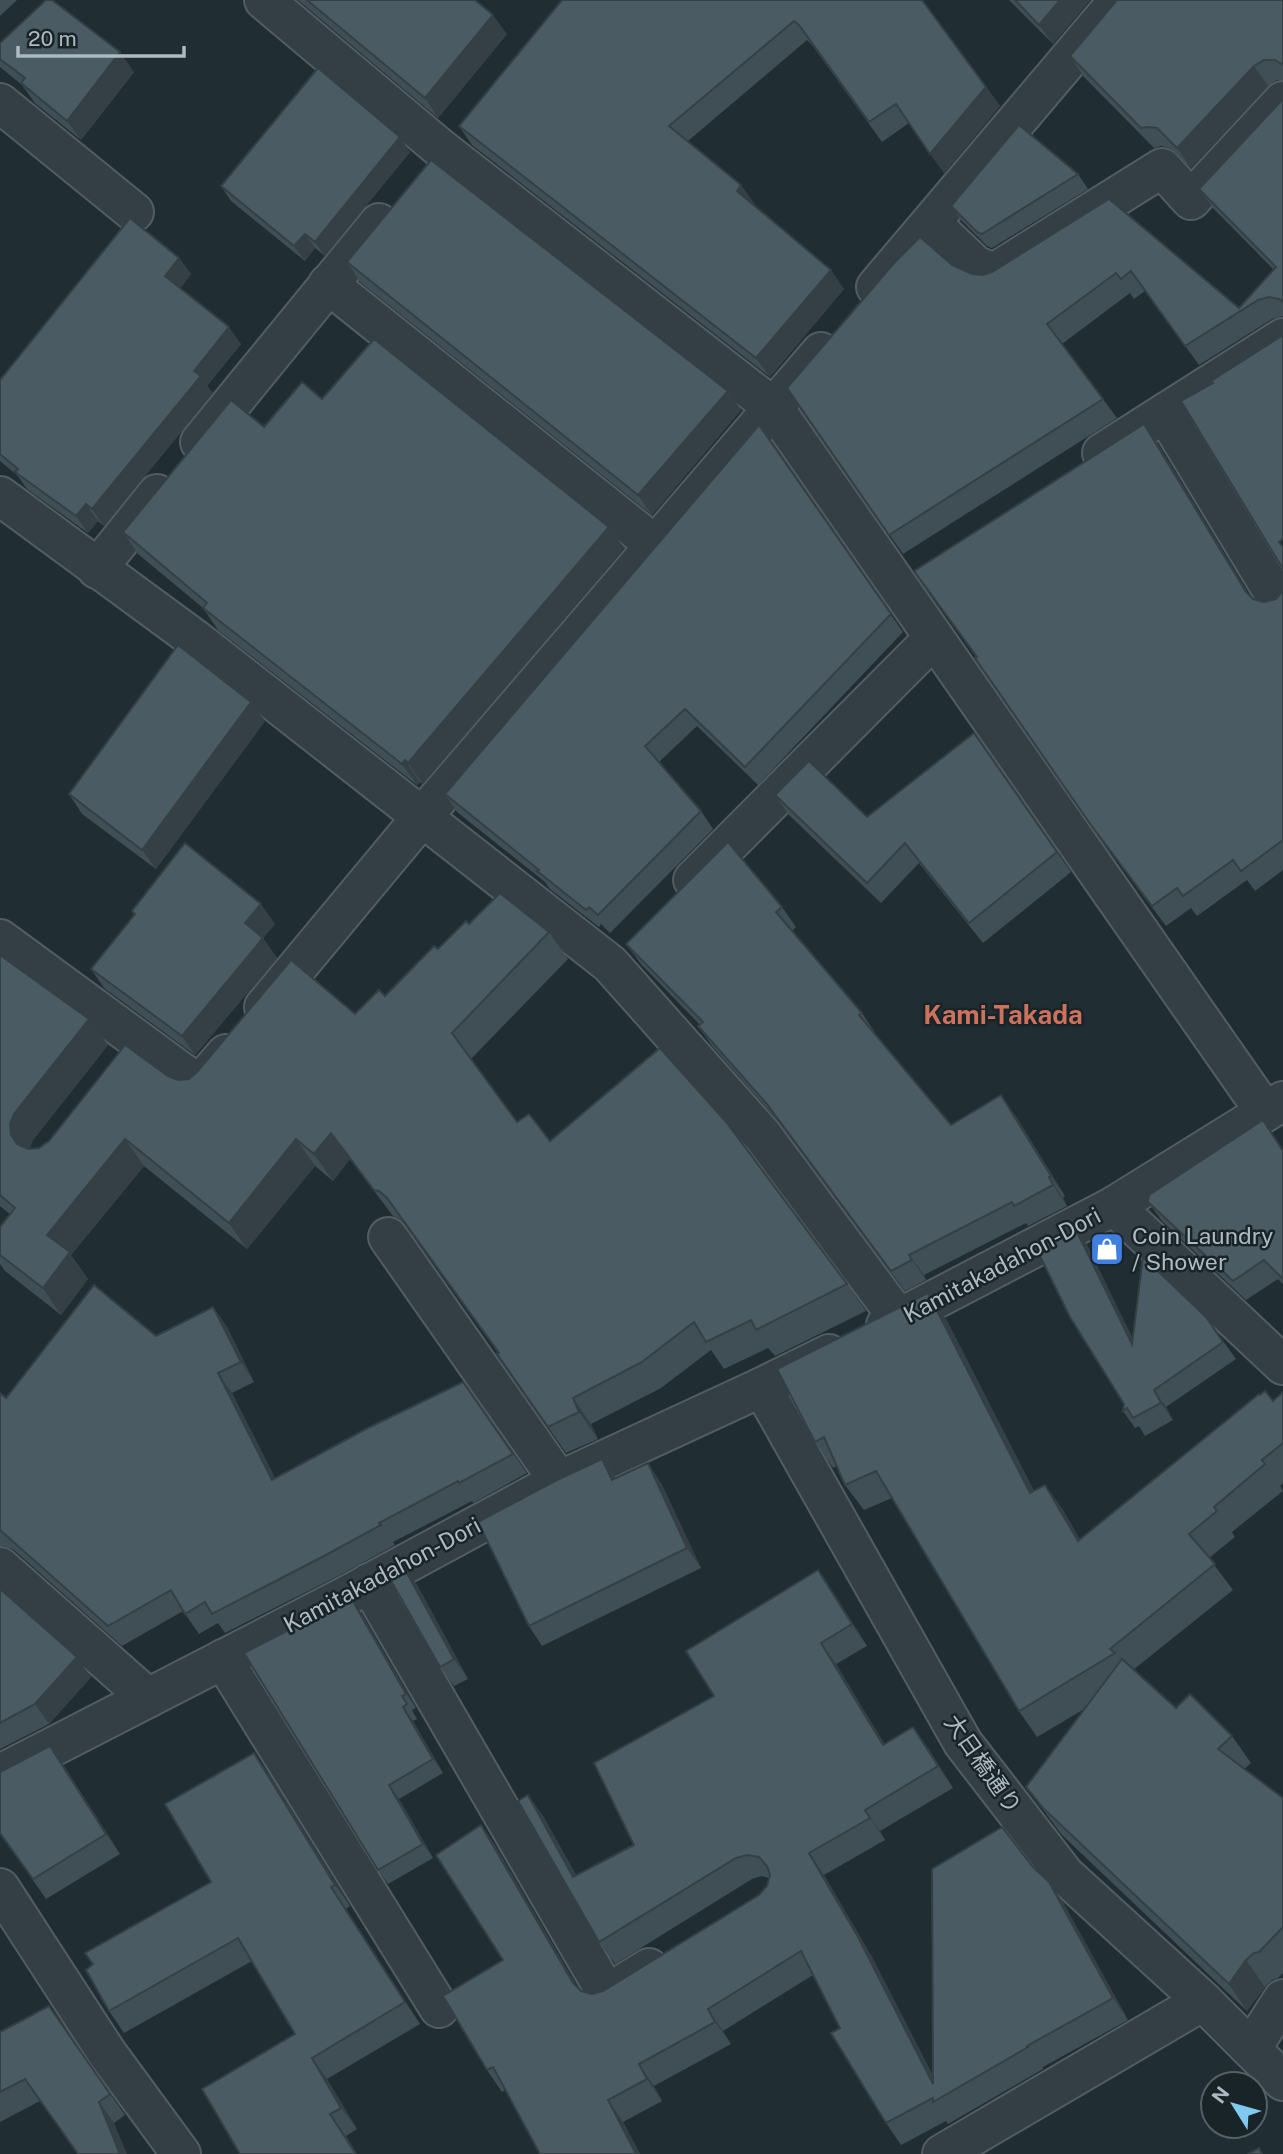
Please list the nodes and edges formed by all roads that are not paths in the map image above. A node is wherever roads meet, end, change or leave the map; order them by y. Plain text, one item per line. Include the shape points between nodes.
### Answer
1 (264, 0) edge
2 (1119, 0) edge
3 (1283, 101) edge
4 (0, 103) edge
5 (449, 138) junction
6 (134, 212) dead end
7 (930, 223) junction
8 (328, 284) junction
9 (1283, 338) edge
10 (774, 408) junction
11 (1165, 413) junction
12 (1072, 472) edge
13 (0, 496) edge
14 (655, 545) junction
15 (97, 569) junction
16 (1278, 600) edge
17 (934, 638) junction
18 (422, 817) junction
19 (669, 904) edge
20 (0, 939) edge
21 (139, 1041) junction
22 (114, 1072) edge
23 (1274, 1107) edge
24 (1114, 1206) junction
25 (388, 1237) edge
26 (899, 1319) junction
27 (1283, 1365) edge
28 (761, 1387) junction
29 (559, 1480) junction
30 (0, 1567) edge
31 (369, 1583) junction
32 (223, 1659) junction
33 (148, 1698) junction
34 (0, 1774) edge
35 (0, 1888) edge
36 (674, 1953) edge
37 (1283, 1999) edge
38 (1203, 2001) junction
39 (439, 2008) dead end
40 (1251, 2049) junction
41 (1283, 2081) edge
42 (181, 2154) edge
43 (942, 2154) edge

1 - 5 street
2 - 7 street
3 - 7 street via 1191,200 1162,168 994,274 975,265
4 - 6 street
5 - 8 street
5 - 10 street
7 - 10 street
8 - 14 street
8 - 15 street
9 - 11 street
10 - 14 street
10 - 17 street via 909,577
11 - 12 street
11 - 16 street
13 - 15 street
14 - 18 street
15 - 18 street via 196,640
17 - 19 street
17 - 23 street
18 - 21 street via 199,1086
18 - 26 street via 620,954
20 - 21 street
21 - 22 street
23 - 24 street, Kamitakadahon-Dori
24 - 26 street, Kamitakadahon-Dori
24 - 27 street
25 - 29 street
26 - 28 street, Kamitakadahon-Dori
28 - 29 street, Kamitakadahon-Dori
28 - 38 street, 大日橋通り via 963,1743 1065,1875
29 - 31 street, Kamitakadahon-Dori
30 - 33 street
31 - 32 street, Kamitakadahon-Dori
31 - 36 street via 607,1994
32 - 33 street, Kamitakadahon-Dori
32 - 39 street
33 - 34 street, Kamitakadahon-Dori
35 - 42 street via 107,2053
37 - 40 street
38 - 40 street, 大日橋通り
38 - 43 street
40 - 41 street, 大日橋通り

